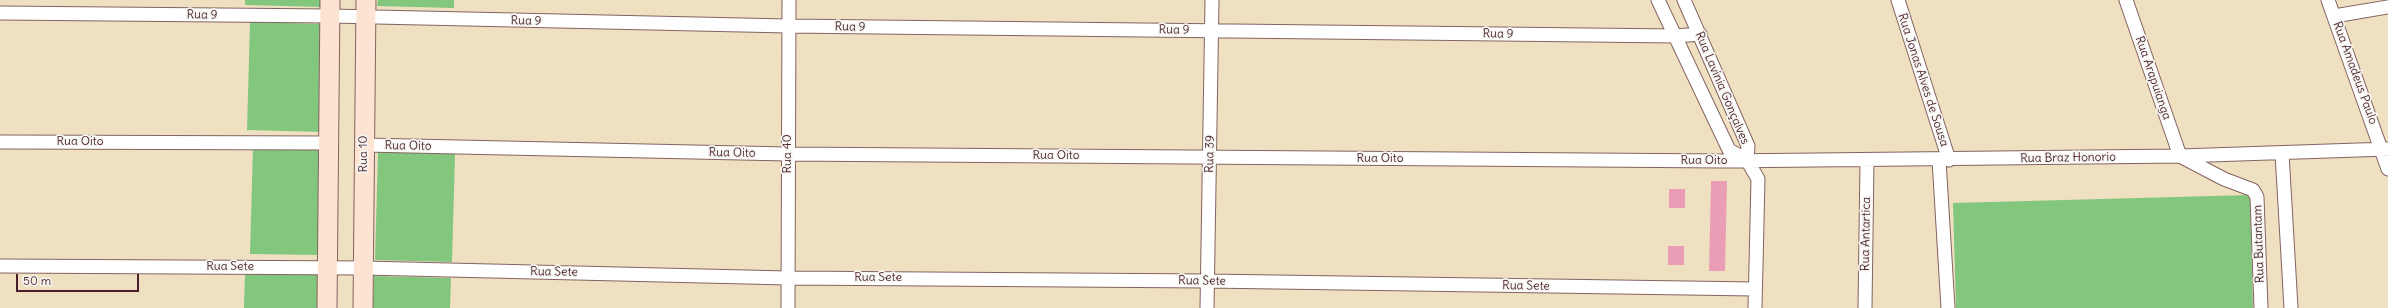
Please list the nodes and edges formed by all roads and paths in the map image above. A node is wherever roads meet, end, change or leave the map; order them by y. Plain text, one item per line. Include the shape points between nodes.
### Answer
1 (789, 0) edge
2 (1212, 0) edge
3 (1658, 0) edge
4 (1684, 0) edge
5 (1898, 0) edge
6 (2126, 0) edge
7 (2328, 0) edge
8 (2388, 7) edge
9 (330, 8) edge
10 (366, 9) edge
11 (0, 13) edge
12 (2334, 16) junction
13 (788, 26) junction
14 (1212, 30) junction
15 (1700, 34) junction
16 (1676, 36) junction
17 (0, 142) edge
18 (328, 143) junction
19 (364, 145) junction
20 (2385, 149) edge
21 (2282, 153) junction
22 (788, 154) junction
23 (2180, 156) junction
24 (1210, 157) junction
25 (1747, 160) junction
26 (1944, 160) junction
27 (1867, 161) junction
28 (2388, 169) edge
29 (0, 266) edge
30 (327, 268) junction
31 (364, 268) junction
32 (788, 278) junction
33 (1207, 281) junction
34 (1755, 289) junction
35 (327, 308) edge
36 (362, 308) edge
37 (788, 308) edge
38 (1207, 308) edge
39 (1755, 308) edge
40 (1865, 308) edge
41 (1948, 308) edge
42 (2261, 308) edge
43 (2291, 308) edge

1 - 13 street, Rua 40
2 - 14 street, Rua 39
3 - 16 street, Rua Lavínia Gonçalves
4 - 15 street, Rua Lavínia Gonçalves
5 - 26 street, Rua Jonas Alves de Sousa
6 - 23 street, Rua Arapuianga
7 - 12 street, Rua Amadeus Paulo
8 - 12 street
9 - 10 street, Rua 9
9 - 11 street, Rua 9
9 - 18 street
10 - 13 street, Rua 9
10 - 19 street, Rua 10
12 - 20 street, Rua Amadeus Paulo
13 - 14 street, Rua 9
13 - 22 street, Rua 40
14 - 16 street, Rua 9
14 - 24 street, Rua 39
15 - 16 street, Rua 9
15 - 25 street, Rua Lavínia Gonçalves via 1748,146
16 - 25 street, Rua Lavínia Gonçalves via 1729,150
17 - 18 street, Rua Oito
18 - 30 street
19 - 22 street, Rua Oito
19 - 31 street, Rua 10
20 - 21 street, Rua Braz Honorio
20 - 28 street, Rua Amadeus Paulo
21 - 23 street, Rua Braz Honorio
21 - 43 street
22 - 24 street, Rua Oito
22 - 32 street, Rua 40
23 - 26 street, Rua Braz Honorio
23 - 42 street, Rua Butantam via 2224,179 2253,190 2257,197
24 - 25 street, Rua Oito
24 - 33 street, Rua 39
25 - 27 street, Rua Braz Honorio
25 - 34 street via 1758,179
26 - 27 street, Rua Braz Honorio
26 - 41 street, Rua Jonas Alves de Sousa
27 - 40 street, Rua Antartica
29 - 30 street, Rua Sete
30 - 31 street, Rua Sete
30 - 35 street
31 - 32 street, Rua Sete
31 - 36 street, Rua 10
32 - 33 street, Rua Sete
32 - 37 street, Rua 40
33 - 34 street, Rua Sete
33 - 38 street, Rua 39
34 - 39 street

